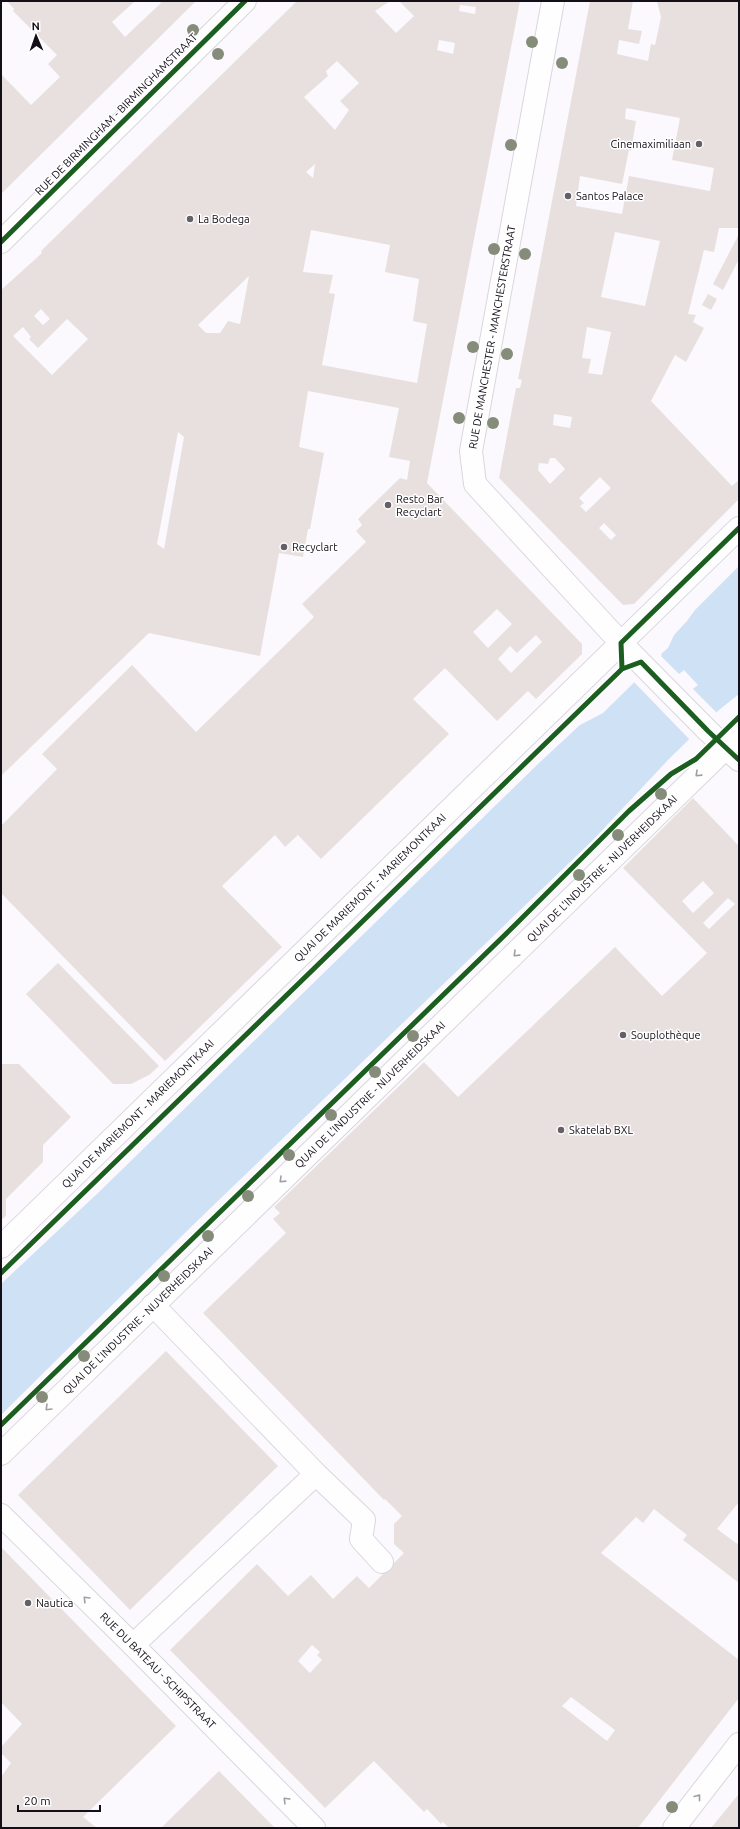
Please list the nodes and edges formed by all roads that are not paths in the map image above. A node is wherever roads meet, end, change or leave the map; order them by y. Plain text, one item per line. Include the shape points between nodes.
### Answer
1 (245, 1) edge
2 (553, 1) edge
3 (1, 242) edge
4 (739, 528) edge
5 (621, 643) junction
6 (735, 747) edge
7 (1, 1247) edge
8 (153, 1305) junction
9 (1, 1454) edge
10 (316, 1474) junction
11 (1, 1515) edge
12 (382, 1562) dead end
13 (133, 1645) junction
14 (737, 1751) edge
15 (314, 1828) edge
16 (674, 1828) edge

1 - 3 street, RUE DE BIRMINGHAM - BIRMINGHAMSTRAAT
2 - 5 street, RUE DE MANCHESTER - MANCHESTERSTRAAT via 470,451 475,484
4 - 5 street, QUAI DE MARIEMONT - MARIEMONTKAAI
5 - 6 street, RUE DE MANCHESTER - MANCHESTERSTRAAT via 708,731
5 - 7 street, QUAI DE MARIEMONT - MARIEMONTKAAI
6 -> 8 street, QUAI DE L'INDUSTRIE - NIJVERHEIDSKAAI
8 -> 9 street, QUAI DE L'INDUSTRIE - NIJVERHEIDSKAAI
8 - 10 street
10 - 12 street via 364,1520 362,1539
10 - 13 street
13 -> 11 street, RUE DU BATEAU - SCHIPSTRAAT
15 -> 13 street, RUE DU BATEAU - SCHIPSTRAAT
16 -> 14 street

